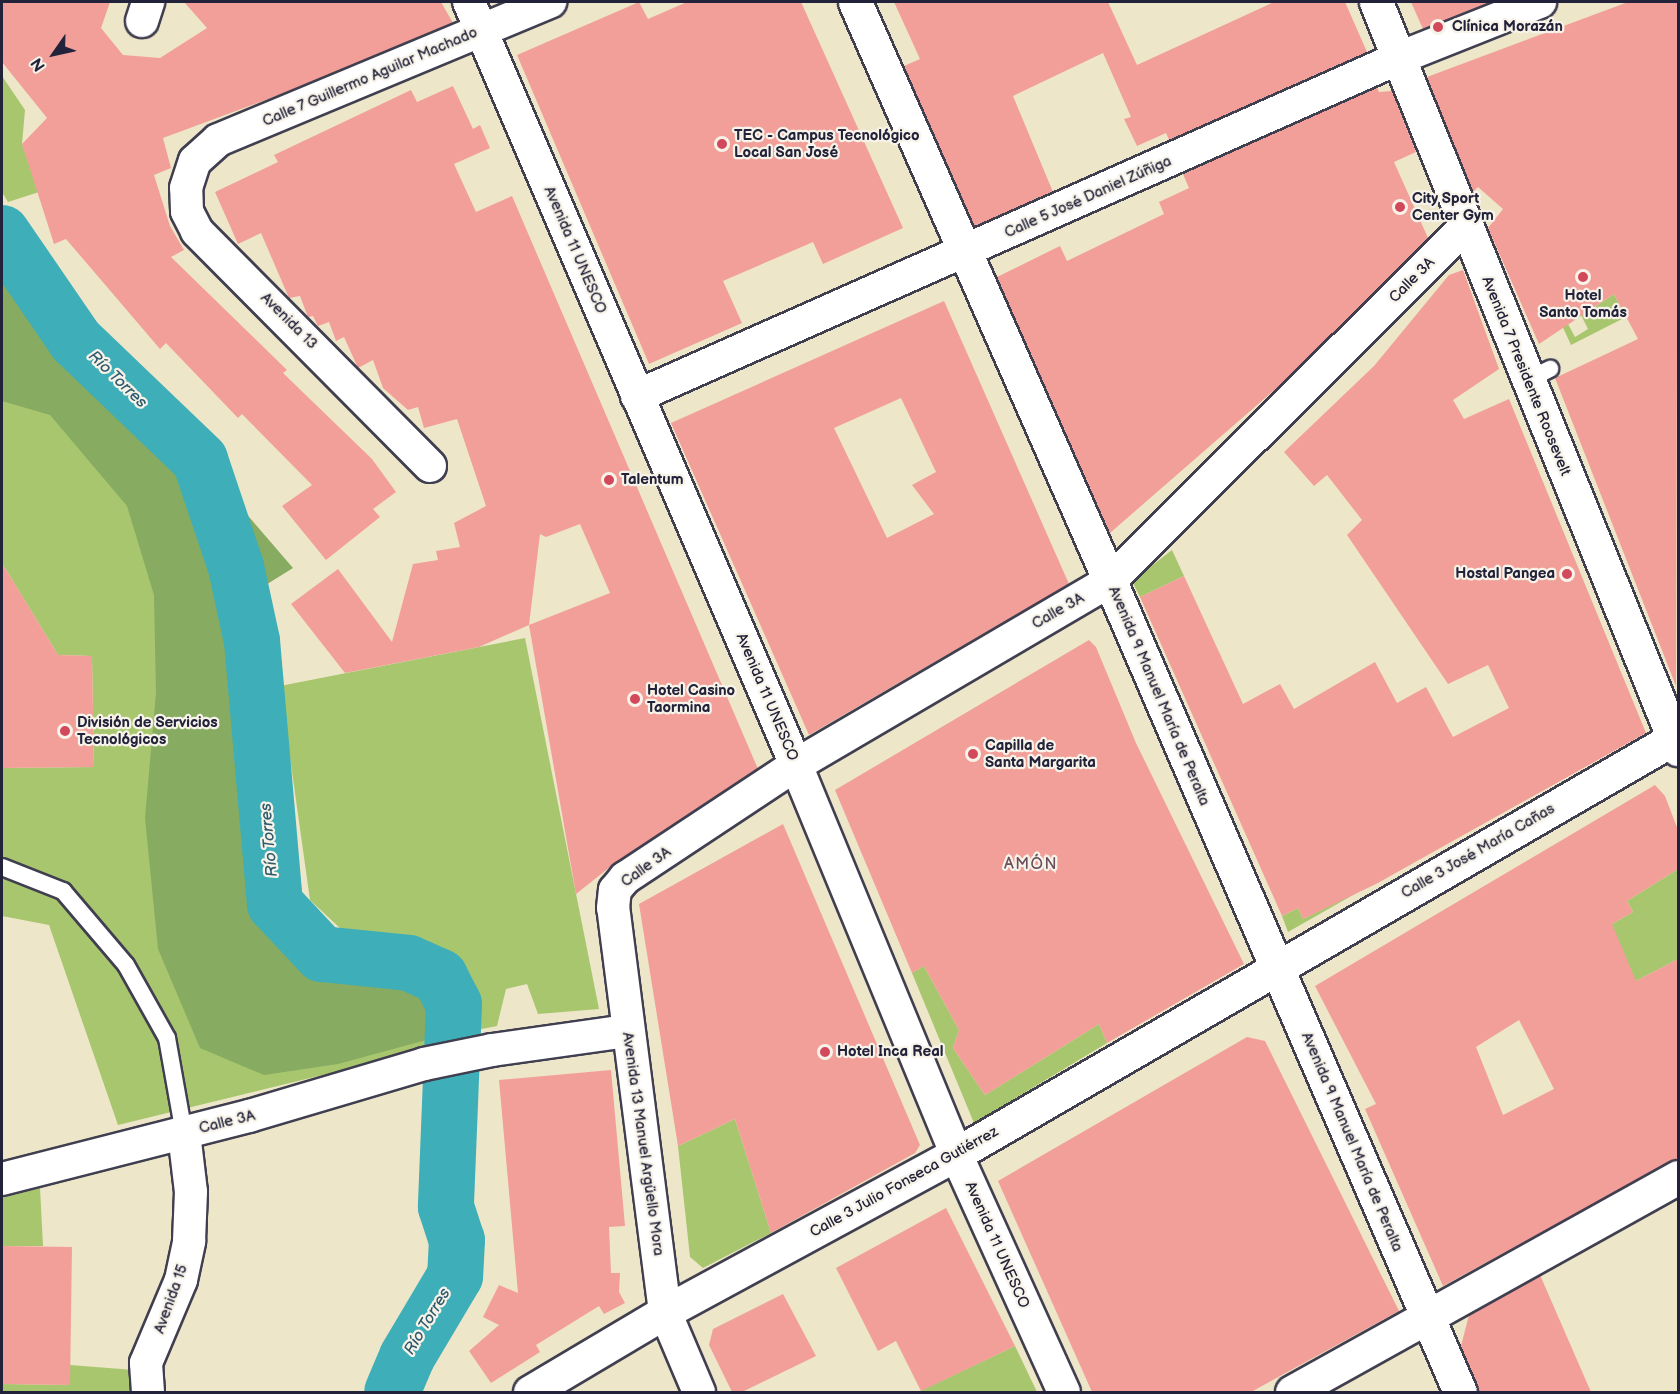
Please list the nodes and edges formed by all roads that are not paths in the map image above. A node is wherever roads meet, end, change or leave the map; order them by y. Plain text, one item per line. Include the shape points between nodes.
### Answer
1 (469, 2) edge
2 (550, 2) edge
3 (855, 2) edge
4 (1376, 2) edge
5 (1540, 2) edge
6 (482, 30) junction
7 (1399, 58) junction
8 (195, 161) joint
9 (1465, 227) junction
10 (964, 252) junction
11 (637, 396) junction
12 (430, 466) dead end
13 (1110, 581) junction
14 (1677, 741) edge
15 (796, 765) junction
16 (2, 867) edge
17 (615, 890) joint
18 (1276, 967) junction
19 (628, 1031) junction
20 (184, 1133) junction
21 (956, 1154) junction
22 (1678, 1177) edge
23 (2, 1179) edge
24 (665, 1312) junction
25 (1427, 1316) junction
26 (148, 1392) edge
27 (530, 1392) edge
28 (699, 1392) edge
29 (1064, 1392) edge
30 (1292, 1392) edge
31 (1460, 1392) edge

1 - 6 street, Avenida 11 UNESCO
2 - 6 street, Calle 7 Guillermo Aguilar Machado
3 - 10 street, Avenida 9 Manuel María de Peralta
4 - 7 street, Avenida 7 Presidente Roosevelt
5 - 7 street, Calle 5 José Daniel Zúñiga
6 - 8 street, Calle 7 Guillermo Aguilar Machado via 218,140
6 - 11 street, Avenida 11 UNESCO
7 - 9 street, Avenida 7 Presidente Roosevelt
7 - 10 street, Calle 5 José Daniel Zúñiga
8 - 12 street, Avenida 13 via 186,189 187,211 197,231
9 - 13 street, Calle 3A
9 - 14 street, Avenida 7 Presidente Roosevelt via 1539,374
10 - 11 street, Calle 5 José Daniel Zúñiga
10 - 13 street, Avenida 9 Manuel María de Peralta
11 - 15 street, Avenida 11 UNESCO
13 - 15 street, Calle 3A
13 - 18 street, Avenida 9 Manuel María de Peralta
14 - 18 street, Calle 3 José María Cañas
15 - 17 street, Calle 3A via 625,878
15 - 21 street, Avenida 11 UNESCO
16 - 20 lane via 63,891 126,964 167,1038
17 - 19 street, Avenida 13 Manuel Argüello Mora via 613,908
18 - 21 street, Calle 3 Julio Fonseca Gutiérrez
18 - 25 street, Avenida 9 Manuel María de Peralta
19 - 20 street, Calle 3A via 424,1064
19 - 24 street, Avenida 13 Manuel Argüello Mora
20 - 23 street, Calle 3A
20 - 26 street, Avenida 15 via 191,1192 189,1241 181,1280 146,1363
21 - 24 street, Calle 3 Julio Fonseca Gutiérrez
21 - 29 street, Avenida 11 UNESCO
22 - 25 street
24 - 27 street, Calle 3 Julio Fonseca Gutiérrez
24 - 28 street, Avenida 13 Manuel Argüello Mora
25 - 30 street
25 - 31 street, Avenida 9 Manuel María de Peralta

